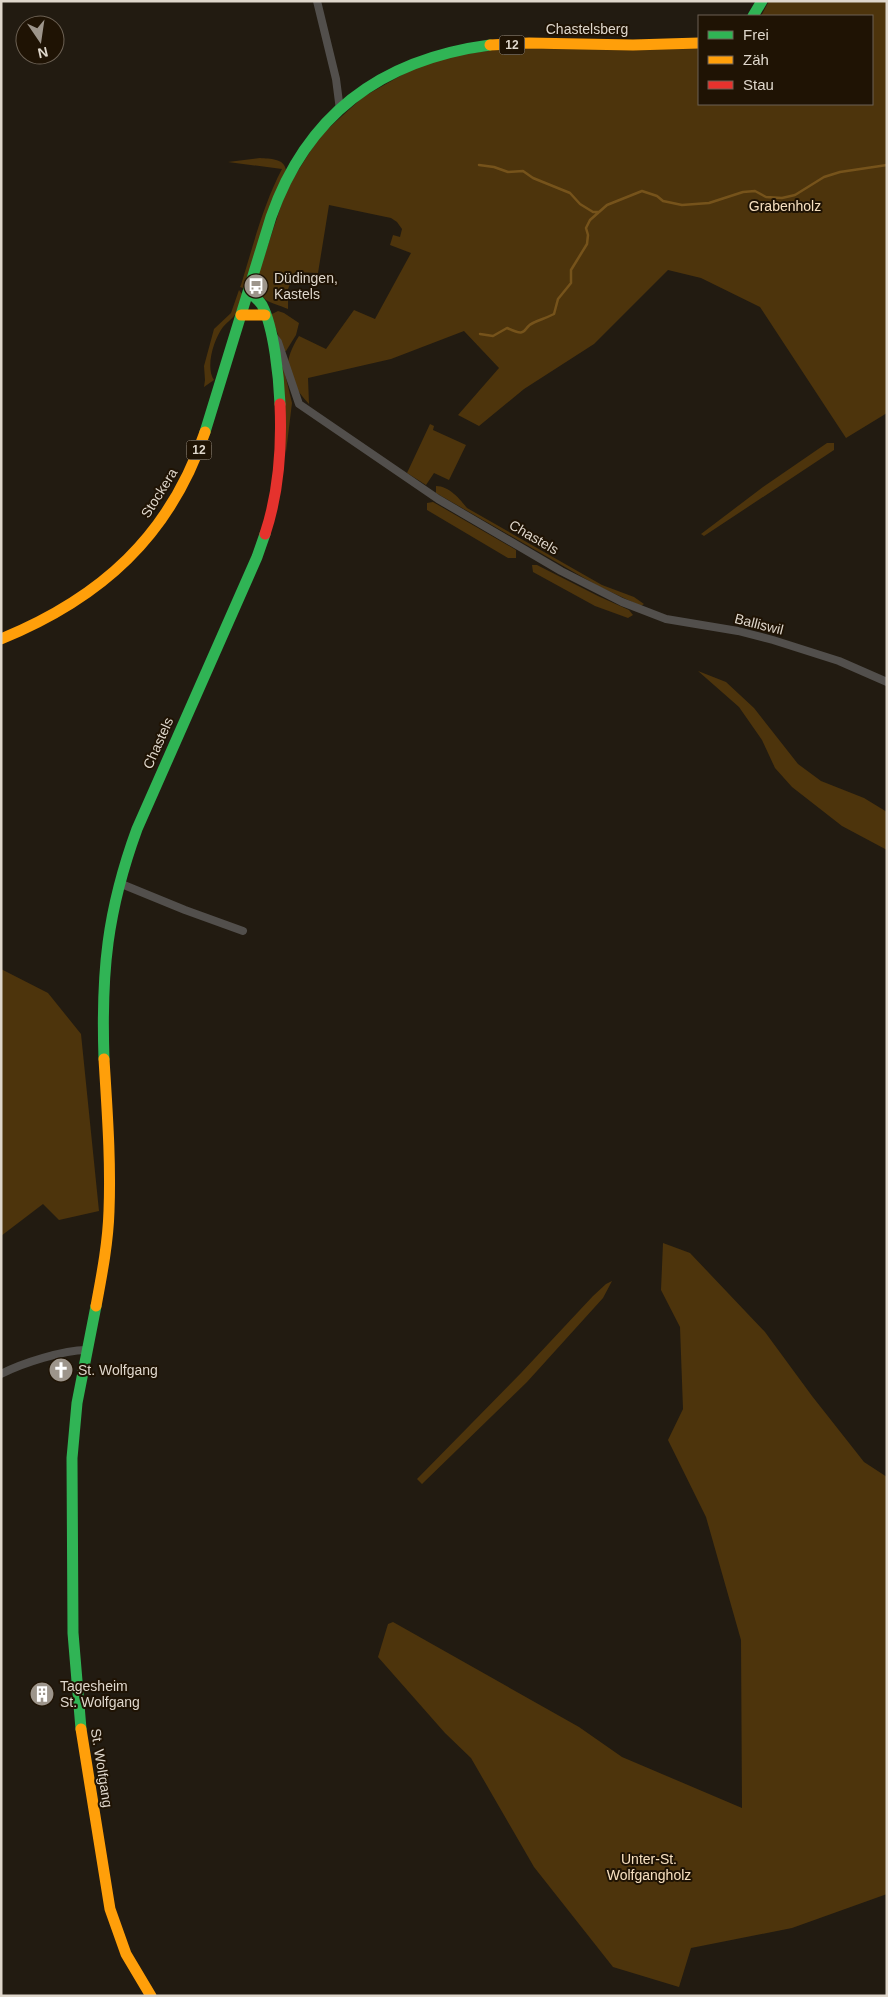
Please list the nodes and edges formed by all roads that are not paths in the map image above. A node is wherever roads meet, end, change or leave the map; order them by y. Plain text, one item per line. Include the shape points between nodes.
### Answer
1 (317, 1) edge
2 (762, 1) edge
3 (753, 15) edge
4 (698, 43) edge
5 (340, 110) junction
6 (248, 292) junction
7 (241, 315) junction
8 (265, 315) junction
9 (270, 332) junction
10 (622, 602) joint
11 (1, 639) edge
12 (887, 682) edge
13 (119, 883) junction
14 (243, 931) dead end
15 (110, 1177) joint
16 (86, 1350) junction
17 (1, 1374) edge
18 (151, 1996) edge

1 - 5 street
2 - 3 main road
4 - 5 main road, Chastelsberg / 12 via 513,44 466,48 399,70
5 - 6 main road, 12 via 309,143 285,183
6 - 7 main road, Stockera / 12
6 - 8 main road, Chastels via 257,298
7 - 8 main road
7 - 11 main road, Stockera / 12 via 198,453 183,486 159,523 129,558 86,595 42,622
8 - 9 main road, Chastels
9 - 10 street, Chastels via 278,342 299,404 438,499
9 - 13 main road, Chastels via 282,420 279,475 270,519 249,577 140,824
10 - 12 street, Balliswil via 666,619 772,640 840,661
13 - 14 street
13 - 15 main road, Chastels via 108,930 103,978
15 - 16 main road, St. Wolfgang via 106,1238
16 - 17 street via 36,1360
16 - 18 main road, St. Wolfgang via 76,1412 72,1471 74,1666 114,1925 125,1955

